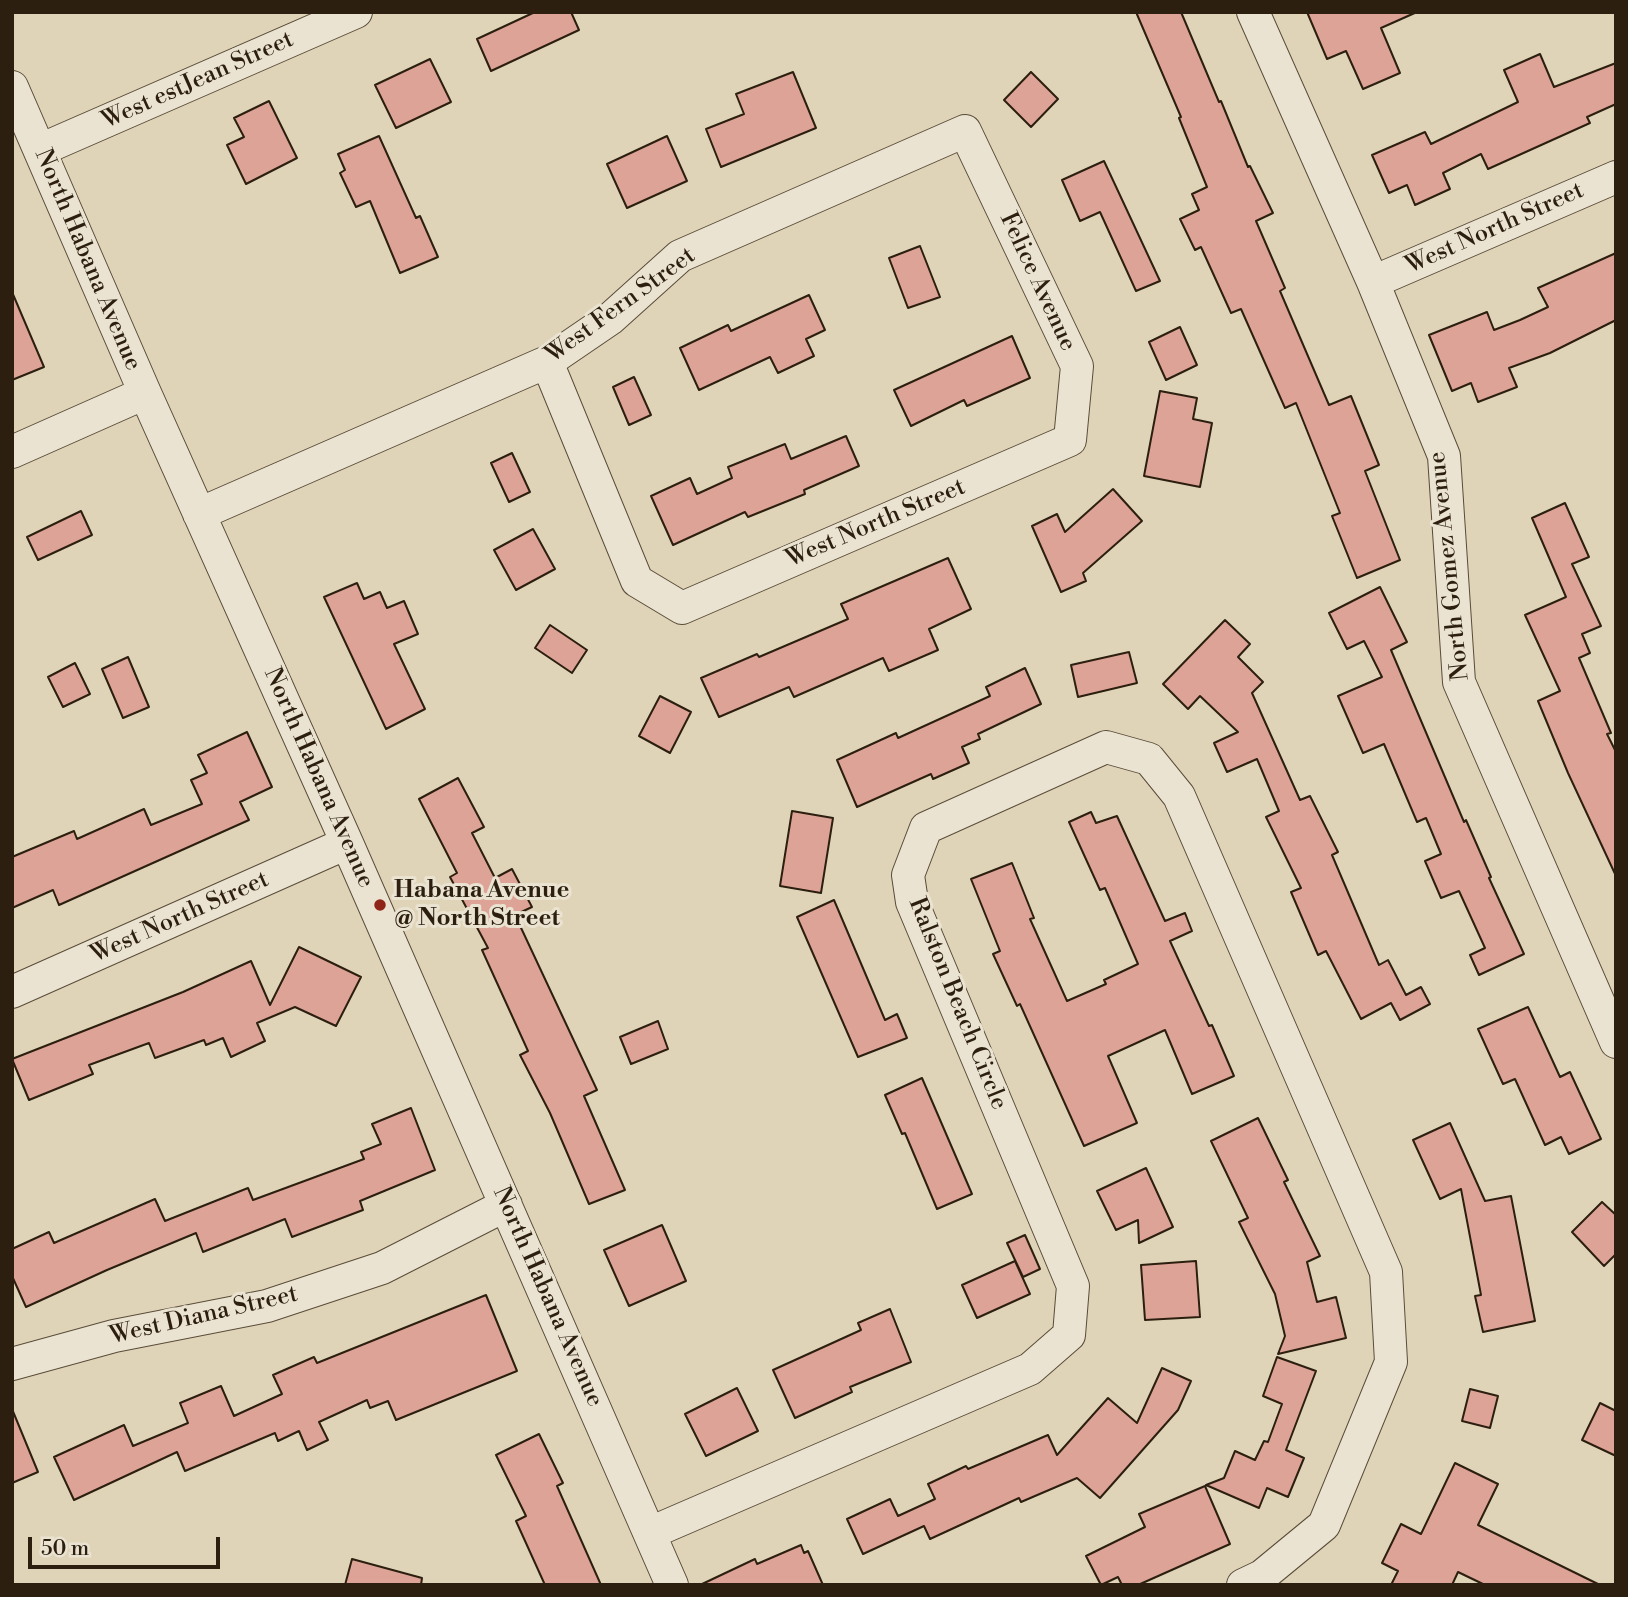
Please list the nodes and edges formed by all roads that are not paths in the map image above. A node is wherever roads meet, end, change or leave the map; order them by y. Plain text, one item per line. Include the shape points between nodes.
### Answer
1 (356, 12) edge
2 (1253, 12) edge
3 (14, 99) edge
4 (965, 131) joint
5 (40, 150) junction
6 (1616, 177) edge
7 (1373, 282) junction
8 (547, 362) junction
9 (145, 393) junction
10 (1070, 440) joint
11 (12, 452) edge
12 (199, 514) junction
13 (347, 843) junction
14 (12, 992) edge
15 (1616, 1042) edge
16 (506, 1205) junction
17 (12, 1364) edge
18 (650, 1533) junction
19 (673, 1585) edge
20 (1243, 1585) edge

1 - 5 street, West estJean Street
2 - 7 street, North Gomez Avenue
3 - 5 street, North Habana Avenue
4 - 8 street, West Fern Street via 680,256 610,319
4 - 10 street, Felice Avenue via 1077,366
5 - 9 street, North Habana Avenue
6 - 7 street, West North Street
7 - 15 street, North Gomez Avenue via 1444,456 1459,682
8 - 10 street, West North Street via 637,581 682,608
8 - 12 street, West Fern Street
9 - 11 street
9 - 12 street, North Habana Avenue
12 - 13 street, North Habana Avenue
13 - 14 street, West North Street
13 - 16 street, North Habana Avenue
16 - 17 street, West Diana Street via 382,1268 267,1306 114,1336
16 - 18 street, North Habana Avenue
18 - 19 street, North Habana Avenue
18 - 20 street, Ralston Beach Circle via 1030,1369 1069,1335 1073,1286 912,902 908,875 926,828 1106,747 1149,759 1180,796 1386,1272 1391,1362 1324,1525 1262,1576

